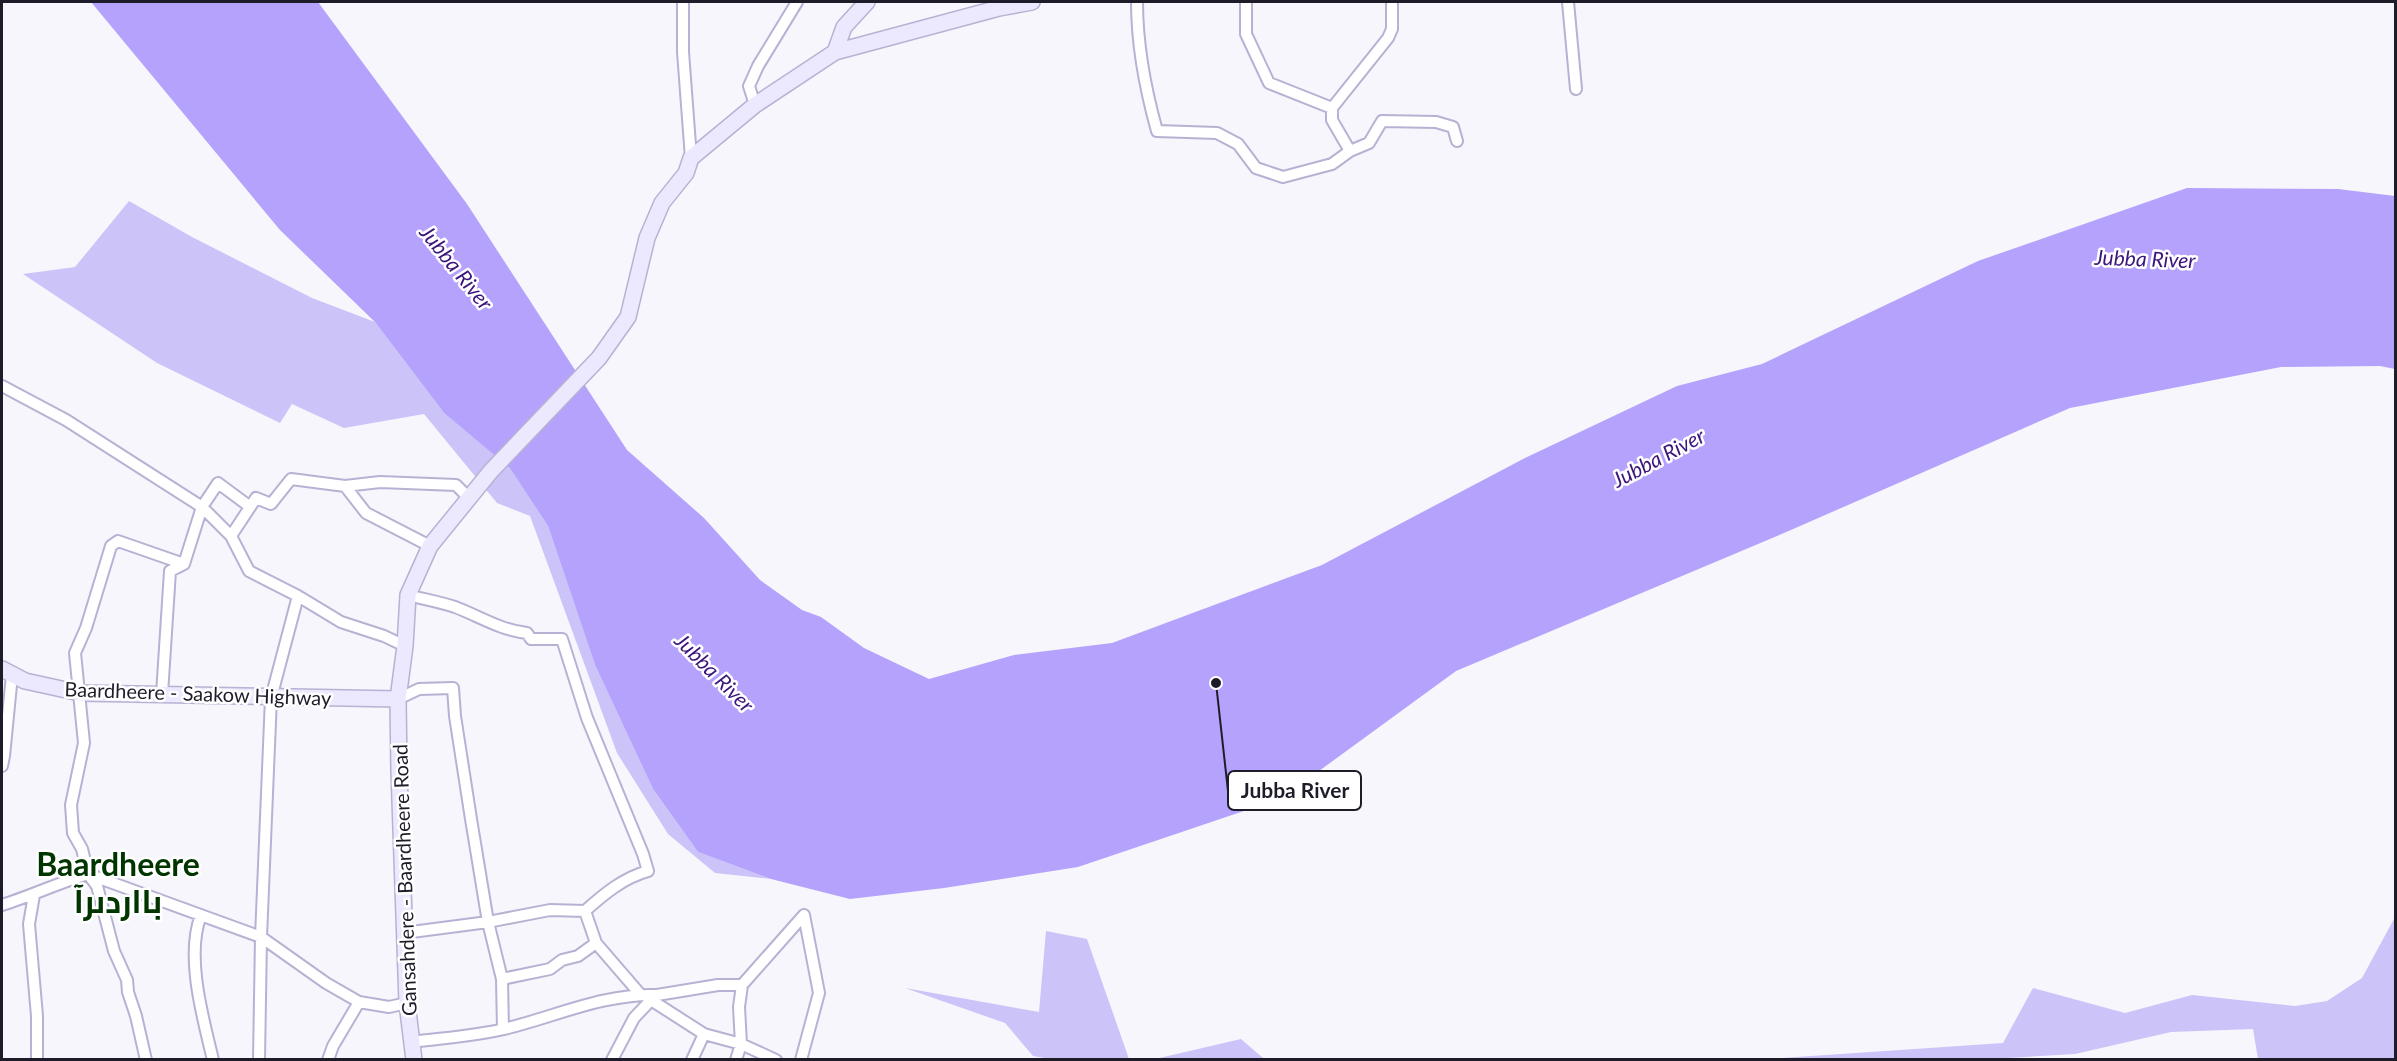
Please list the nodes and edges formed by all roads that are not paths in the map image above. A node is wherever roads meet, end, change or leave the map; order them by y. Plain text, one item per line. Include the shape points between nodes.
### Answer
1 (683, 2) edge
2 (797, 2) edge
3 (867, 2) edge
4 (1032, 2) edge
5 (1137, 2) edge
6 (1246, 2) edge
7 (1392, 2) edge
8 (1568, 2) edge
9 (835, 52) junction
10 (1576, 89) dead end
11 (755, 105) junction
12 (1332, 108) junction
13 (1457, 141) dead end
14 (1350, 151) junction
15 (692, 158) junction
16 (2, 386) edge
17 (345, 486) junction
18 (469, 498) junction
19 (249, 506) junction
20 (202, 507) junction
21 (231, 536) junction
22 (430, 546) junction
23 (184, 564) junction
24 (408, 595) junction
25 (298, 596) junction
26 (405, 646) junction
27 (7, 672) edge
28 (80, 693) junction
29 (162, 694) junction
30 (271, 698) junction
31 (398, 699) junction
32 (2, 766) edge
33 (88, 874) junction
34 (34, 896) junction
35 (2, 905) edge
36 (585, 911) junction
37 (201, 915) junction
38 (488, 922) junction
39 (404, 933) junction
40 (261, 938) junction
41 (596, 943) junction
42 (502, 979) junction
43 (742, 985) junction
44 (640, 994) junction
45 (654, 997) junction
46 (359, 1002) junction
47 (407, 1003) junction
48 (503, 1029) junction
49 (704, 1034) junction
50 (412, 1042) junction
51 (741, 1044) junction
52 (37, 1059) edge
53 (146, 1059) edge
54 (213, 1059) edge
55 (259, 1059) edge
56 (328, 1059) edge
57 (414, 1059) edge
58 (612, 1059) edge
59 (692, 1059) edge
60 (736, 1059) edge
61 (776, 1059) edge
62 (801, 1059) edge

1 - 15 street
2 - 11 street via 749,86
3 - 9 main road via 844,27
4 - 9 main road
5 - 14 street via 1145,86 1157,131 1217,133 1238,144 1256,168 1283,177 1332,164
6 - 12 street via 1246,34 1269,83
7 - 12 street via 1388,38
8 - 10 street
9 - 11 main road
11 - 15 main road
12 - 14 street via 1332,120
13 - 14 street via 1453,127 1436,122 1382,121 1369,143
15 - 18 main road via 686,173 662,203 647,238 628,317 599,358
16 - 20 street via 66,420
17 - 18 street via 380,482 456,485
17 - 19 street via 291,480 271,504 256,498
17 - 22 street via 366,513
18 - 22 main road
19 - 20 street via 218,483
19 - 21 street
20 - 21 street
20 - 23 street
21 - 25 street via 249,571
22 - 24 main road
23 - 28 street via 118,540 111,546 75,653
23 - 29 street via 170,571
24 - 26 main road, Gansahdere - Baardheere Road
24 - 36 street via 455,607 487,623 527,633 531,639 562,639 587,718 648,871 634,875
25 - 26 street via 341,622
25 - 30 street
26 - 31 main road, Gansahdere - Baardheere Road
27 - 28 main road, Baardheere - Saakow Highway via 25,681
27 - 32 street
28 - 29 main road, Baardheere - Saakow Highway
28 - 33 street via 84,743 71,805 73,833
29 - 30 main road, Baardheere - Saakow Highway
30 - 31 main road, Baardheere - Saakow Highway
30 - 40 street
31 - 38 street via 419,689 453,688
31 - 39 main road, Gansahdere - Baardheere Road
33 - 34 street
33 - 37 street
33 - 53 street via 97,886 114,951 127,980
34 - 35 street
34 - 52 street via 29,924
36 - 38 street via 550,910
36 - 41 street
37 - 40 street
37 - 54 street via 195,947 199,997
38 - 39 street
38 - 42 street
39 - 47 main road, Gansahdere - Baardheere Road
40 - 46 street
40 - 55 street
41 - 42 street via 550,969
41 - 44 street
42 - 48 street
43 - 45 street via 718,985
43 - 51 street via 738,1007
43 - 62 street via 804,915 819,993
44 - 45 street
44 - 48 street
45 - 49 street
45 - 58 street via 634,1018
46 - 47 street via 389,1007
46 - 56 street
47 - 50 main road, Gansahdere - Baardheere Road
48 - 50 street
49 - 51 street
49 - 59 street
50 - 57 main road, Gansahdere - Baardheere Road
51 - 60 street
51 - 61 street

